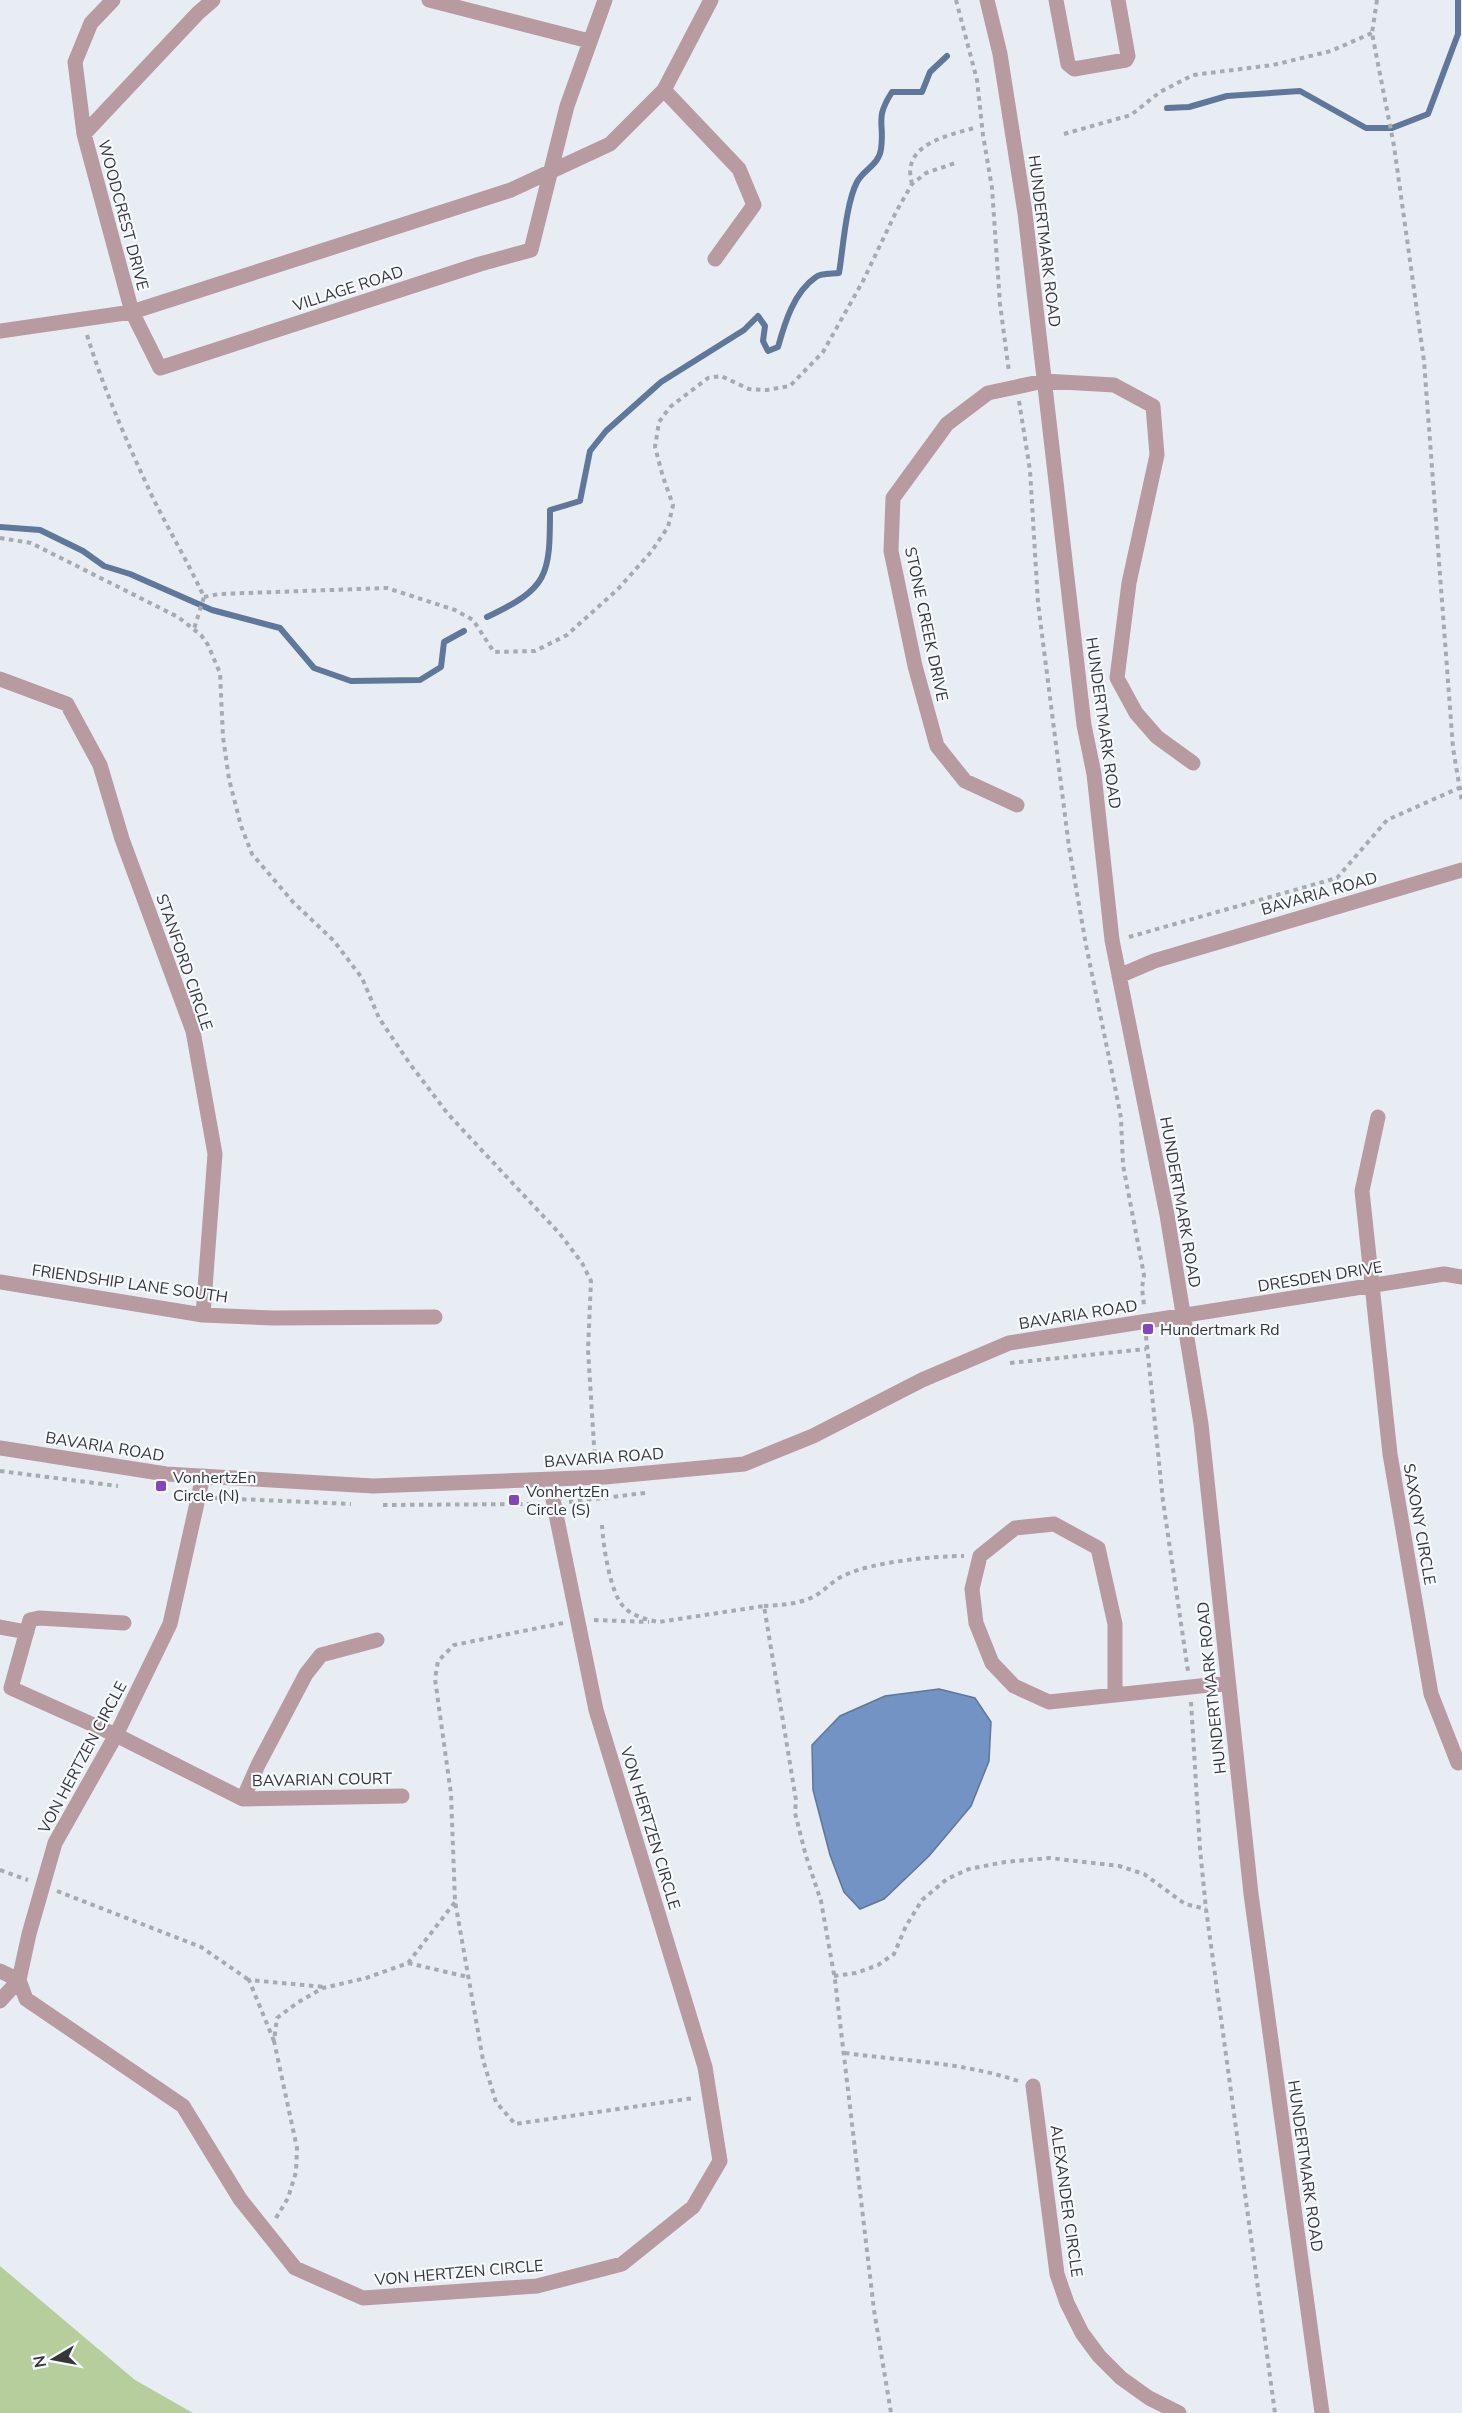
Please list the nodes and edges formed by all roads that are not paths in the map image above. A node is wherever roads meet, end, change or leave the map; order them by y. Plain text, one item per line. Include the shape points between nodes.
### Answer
1 (113, 0) edge
2 (213, 0) edge
3 (429, 0) edge
4 (605, 0) edge
5 (711, 0) edge
6 (987, 0) edge
7 (1056, 0) edge
8 (1118, 0) edge
9 (589, 40) junction
10 (664, 90) junction
11 (84, 134) junction
12 (550, 172) junction
13 (715, 259) dead end
14 (132, 312) junction
15 (0, 331) edge
16 (1044, 381) junction
17 (0, 680) edge
18 (1193, 763) dead end
19 (1017, 805) dead end
20 (1462, 870) edge
21 (1119, 976) junction
22 (1378, 1117) dead end
23 (1462, 1277) edge
24 (0, 1282) edge
25 (1372, 1286) junction
26 (203, 1315) junction
27 (1183, 1316) junction
28 (435, 1317) dead end
29 (0, 1448) edge
30 (203, 1476) junction
31 (549, 1479) junction
32 (124, 1623) dead end
33 (0, 1627) edge
34 (27, 1632) junction
35 (378, 1640) dead end
36 (1228, 1683) junction
37 (1115, 1695) junction
38 (116, 1735) junction
39 (1458, 1763) dead end
40 (402, 1796) dead end
41 (243, 1799) junction
42 (0, 1971) edge
43 (19, 1980) junction
44 (0, 2001) edge
45 (1033, 2086) road end
46 (1179, 2413) edge
47 (1322, 2413) edge

1 - 11 street via 91,23 75,62
2 - 11 street, WOODCREST DRIVE
3 - 9 street
4 - 9 street
5 - 10 street
6 - 16 street, HUNDERTMARK ROAD via 1000,54 1025,213
7 - 8 street via 1068,64 1074,69 1126,60
9 - 12 street
10 - 12 street via 610,144
10 - 13 street via 739,169 754,205
11 - 14 street, WOODCREST DRIVE
12 - 14 street via 511,190
12 - 14 street, VILLAGE ROAD via 531,250 160,368
14 - 15 street
16 - 18 street, STONE CREEK DRIVE via 1114,385 1153,406 1156,455 1129,583 1117,678 1136,713 1157,737
16 - 19 street, STONE CREEK DRIVE via 988,393 947,424 893,498 891,551 915,666 937,746 965,781
16 - 21 street, HUNDERTMARK ROAD
17 - 26 street, STANFORD CIRCLE via 67,704 100,765 131,863 193,1031 215,1154
20 - 21 street, BAVARIA ROAD via 1154,961
21 - 27 street, HUNDERTMARK ROAD
22 - 25 street, SAXONY CIRCLE via 1362,1191
23 - 25 street, DRESDEN DRIVE via 1444,1274
24 - 26 street, FRIENDSHIP LANE SOUTH
25 - 27 street, DRESDEN DRIVE
25 - 39 street, SAXONY CIRCLE via 1390,1454 1431,1694
26 - 28 street, FRIENDSHIP LANE SOUTH
27 - 31 street, BAVARIA ROAD via 1009,1342 922,1380 813,1436 744,1464
27 - 36 street, HUNDERTMARK ROAD via 1201,1424
29 - 30 street, BAVARIA ROAD via 166,1474
30 - 31 street, BAVARIA ROAD via 373,1486
30 - 38 street, VON HERTZEN CIRCLE via 170,1624
31 - 43 street, VON HERTZEN CIRCLE via 596,1710 705,2067 720,2161 693,2207 622,2264 537,2286 363,2298 296,2268 240,2199 183,2106 26,1999
32 - 34 street via 39,1618 30,1620
33 - 34 street
34 - 38 street, BAVARIAN COURT via 11,1688
35 - 41 street, BAVARIAN COURT via 321,1655 306,1674
36 - 37 street
36 - 47 street, HUNDERTMARK ROAD via 1251,1894
37 - 37 street via 1050,1702 1014,1686 992,1663 976,1623 972,1590 980,1556 1015,1528 1054,1524 1098,1548 1115,1624
38 - 41 street, BAVARIAN COURT
38 - 43 street, VON HERTZEN CIRCLE via 55,1843
40 - 41 street, BAVARIAN COURT
42 - 43 street
43 - 44 street
45 - 46 street, ALEXANDER CIRCLE via 1057,2274 1067,2303 1082,2333 1121,2378

